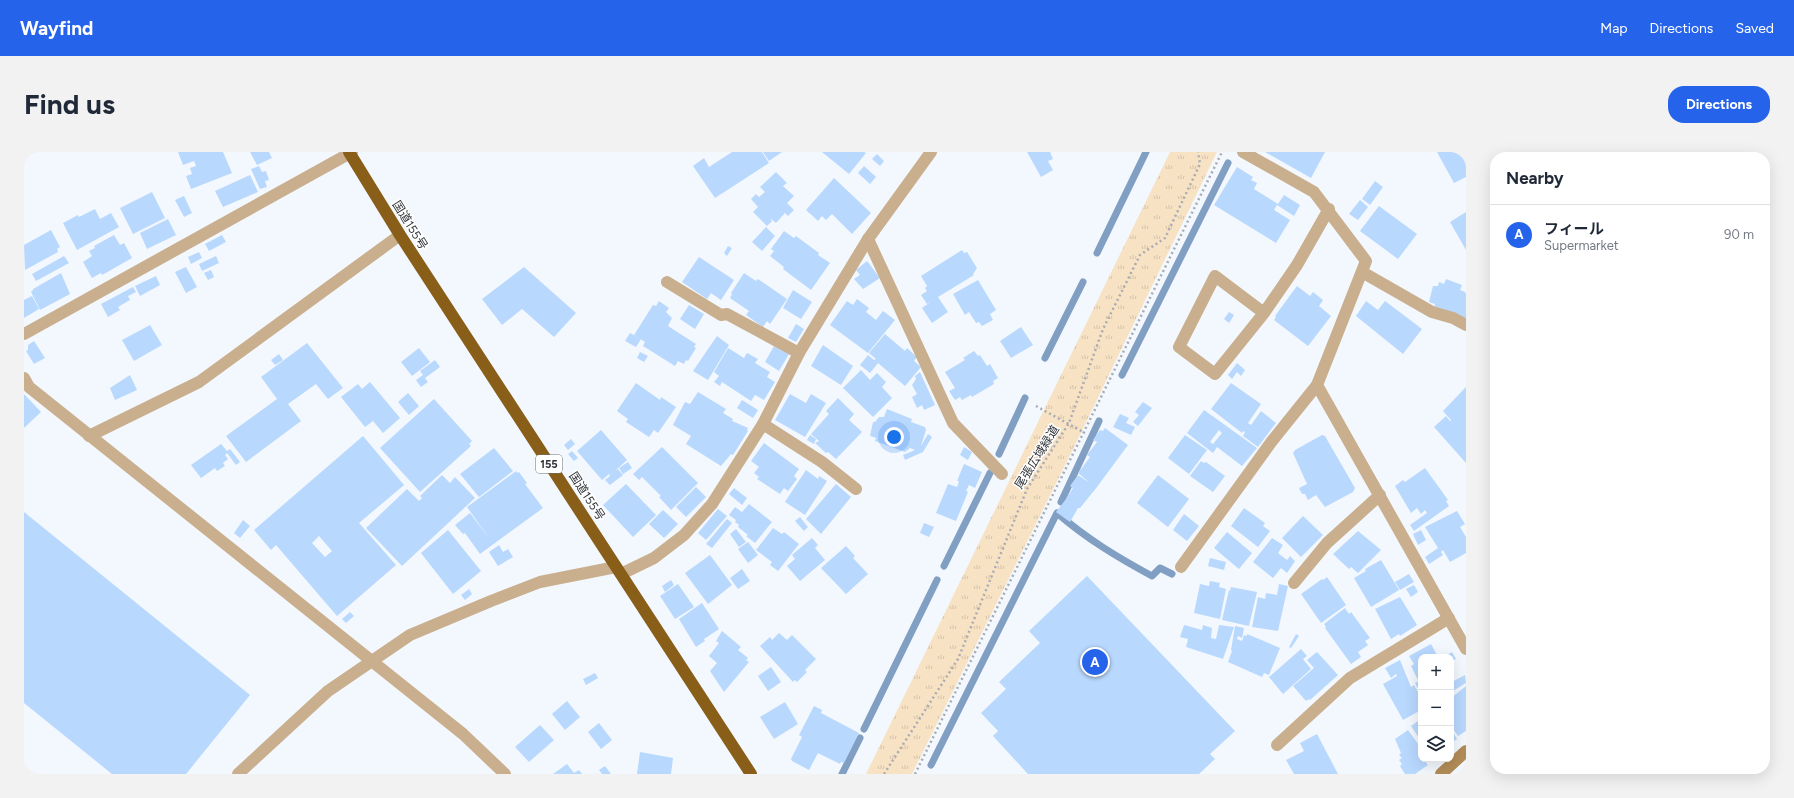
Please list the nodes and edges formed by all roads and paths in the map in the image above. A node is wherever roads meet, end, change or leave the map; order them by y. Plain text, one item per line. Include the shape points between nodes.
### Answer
1 (350, 152) edge
2 (931, 152) edge
3 (1198, 152) edge
4 (1222, 152) edge
5 (1243, 152) edge
6 (1328, 209) junction
7 (400, 234) junction
8 (868, 239) junction
9 (1362, 272) junction
10 (667, 282) dead end
11 (1264, 312) junction
12 (1466, 325) edge
13 (24, 334) edge
14 (799, 353) junction
15 (24, 378) edge
16 (1317, 385) junction
17 (1036, 406) dead end
18 (1069, 423) junction
19 (763, 424) junction
20 (1085, 433) junction
21 (89, 436) junction
22 (1002, 474) dead end
23 (856, 490) dead end
24 (1380, 495) junction
25 (1181, 568) dead end
26 (619, 570) junction
27 (1294, 583) dead end
28 (1449, 618) junction
29 (1466, 649) edge
30 (371, 662) junction
31 (1276, 745) dead end
32 (1466, 751) edge
33 (238, 774) edge
34 (505, 774) edge
35 (751, 774) edge
36 (884, 774) edge
37 (915, 774) edge
38 (1441, 774) edge

1 - 7 highway, 国道155号 / 155
1 - 13 street
2 - 8 street
3 - 18 path, 尾張広域緑道 via 1200,164 1165,238 1140,255 1103,329
4 - 20 path
5 - 6 street via 1314,192
6 - 9 street via 1366,261
6 - 11 street via 1297,265
7 - 21 street via 199,382
7 - 26 highway, 国道155号 / 155
8 - 14 street
8 - 22 street via 953,423
9 - 12 street via 1432,312
9 - 16 street
10 - 14 street via 721,315 727,314
11 - 11 street via 1215,374 1179,347 1215,276
14 - 19 street
15 - 21 street via 28,387
16 - 24 street
16 - 25 street via 1272,441
17 - 18 path
18 - 20 path
18 - 36 path, 尾張広域緑道 via 1027,489 958,659
19 - 23 street via 822,462
19 - 26 street via 712,504 684,535 654,558
20 - 37 path
21 - 30 street
24 - 27 street via 1327,543
24 - 28 street
26 - 30 street via 540,582 491,600 410,635
26 - 35 highway, 国道155号 / 155
28 - 29 street
28 - 31 street via 1350,678
30 - 33 street via 328,691
30 - 34 street via 463,734
32 - 38 street

